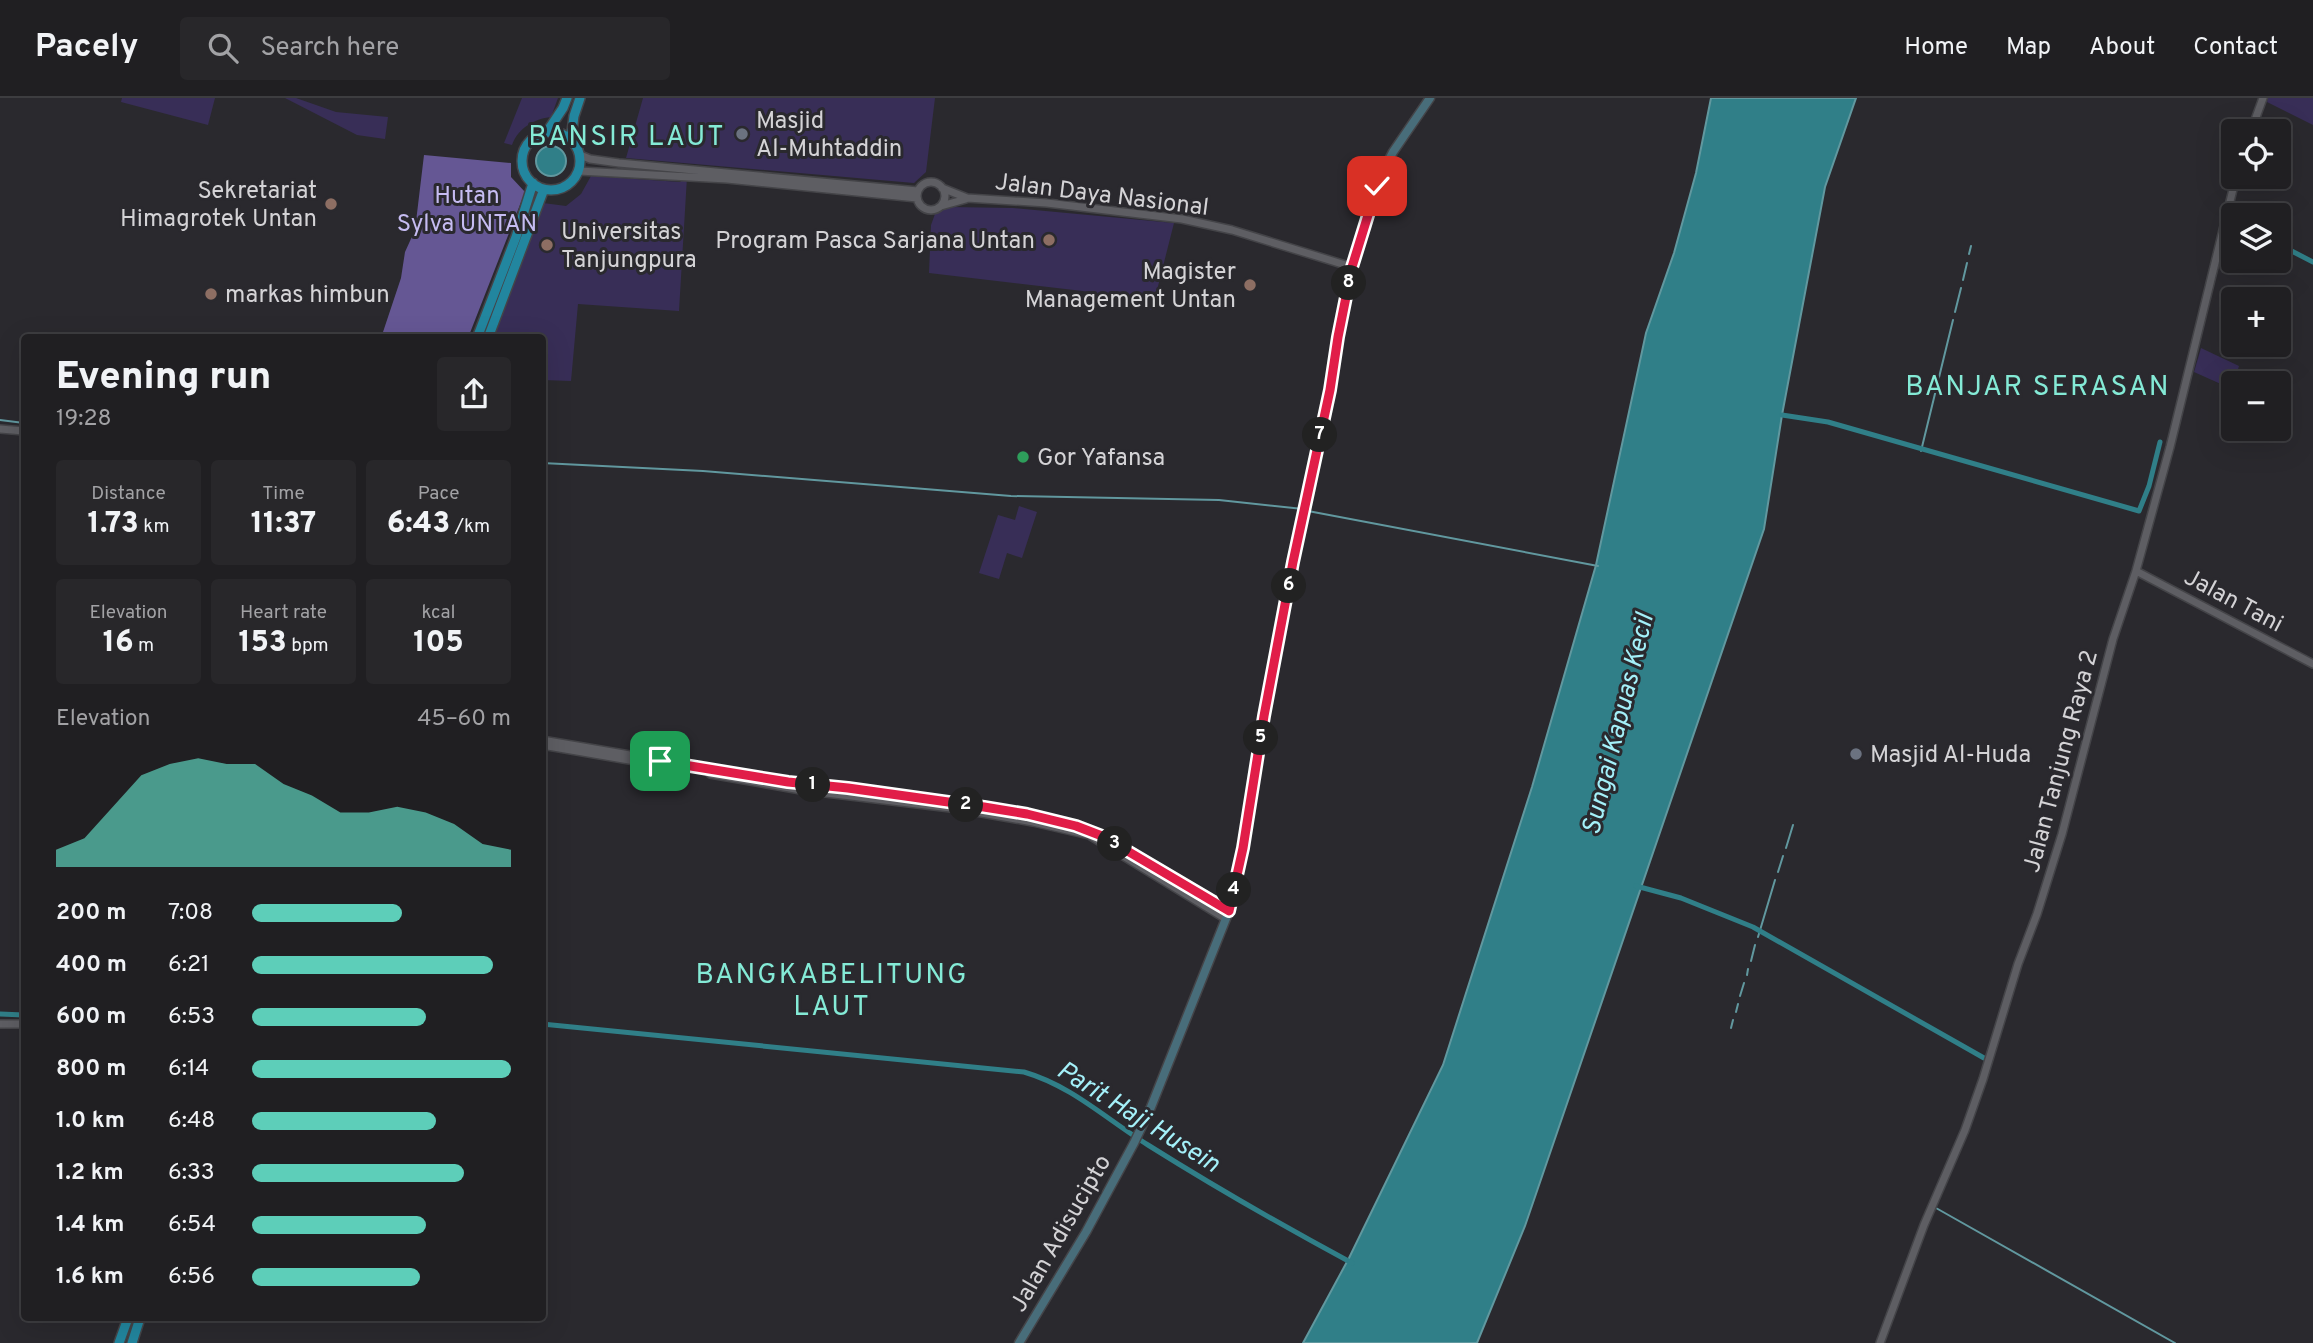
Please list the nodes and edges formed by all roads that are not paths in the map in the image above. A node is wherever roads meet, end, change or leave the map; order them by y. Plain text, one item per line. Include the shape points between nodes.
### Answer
1 (567, 98) edge
2 (580, 98) edge
3 (1430, 98) edge
4 (2263, 98) edge
5 (2255, 119) edge
6 (547, 132) junction
7 (570, 139) junction
8 (580, 155) junction
9 (579, 171) junction
10 (727, 176) junction
11 (533, 183) junction
12 (942, 188) junction
13 (544, 189) junction
14 (2233, 189) edge
15 (917, 194) junction
16 (967, 198) junction
17 (941, 206) junction
18 (1352, 267) junction
19 (479, 334) edge
20 (490, 334) edge
21 (0, 429) edge
22 (21, 431) edge
23 (2136, 571) junction
24 (2313, 664) edge
25 (546, 741) edge
26 (546, 746) edge
27 (577, 750) junction
28 (1228, 915) junction
29 (0, 1024) edge
30 (21, 1024) edge
31 (127, 1321) edge
32 (140, 1321) edge
33 (119, 1343) edge
34 (132, 1343) edge
35 (1019, 1343) edge
36 (1880, 1343) edge

1 - 6 highway
2 - 7 highway
3 - 18 main road via 1382,173
4 - 5 street
6 - 7 highway
6 - 11 highway via 532,139 521,155
7 - 8 highway
8 - 9 highway
8 - 10 street
9 - 10 street
9 - 13 highway via 568,185
10 - 15 street
11 - 13 highway
11 - 19 highway
12 - 15 street, Jalan Daya Nasional via 927,183
12 - 16 street, Jalan Daya Nasional
12 - 17 street
13 - 20 highway
14 - 23 street, Jalan Tanjung Raya 2
15 - 17 street via 926,209
16 - 17 street, Jalan Daya Nasional
16 - 18 street, Jalan Daya Nasional via 1182,219
18 - 28 main road
21 - 22 street
23 - 24 street, Jalan Tani
23 - 36 street, Jalan Tanjung Raya 2 via 2113,639 2062,834 1987,1069
25 - 27 street
26 - 27 street
27 - 28 street via 848,788 1091,830
28 - 35 main road, Jalan Adisucipto via 1140,1130
29 - 30 street
31 - 33 highway
32 - 34 highway

